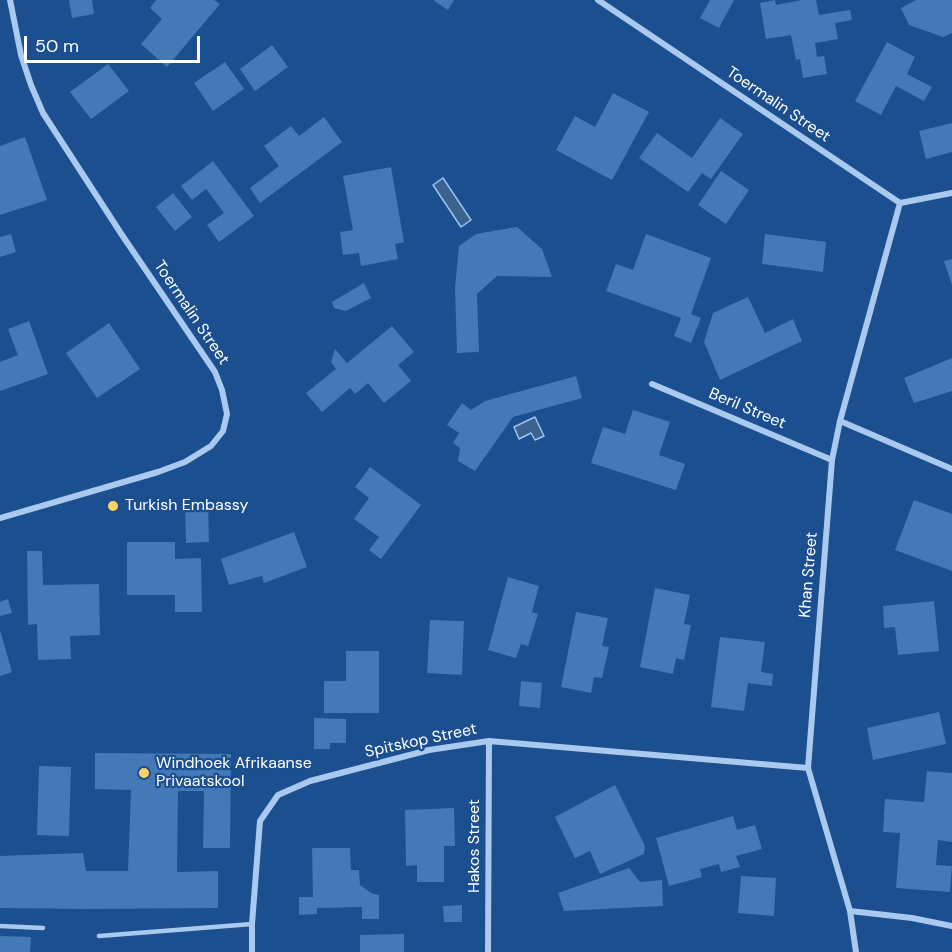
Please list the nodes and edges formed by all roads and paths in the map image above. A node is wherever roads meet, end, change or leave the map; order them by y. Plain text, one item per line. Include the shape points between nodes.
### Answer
1 (10, 0) edge
2 (598, 0) edge
3 (952, 193) edge
4 (900, 203) junction
5 (651, 384) dead end
6 (840, 421) junction
7 (832, 460) junction
8 (952, 469) edge
9 (0, 518) edge
10 (489, 741) junction
11 (808, 768) junction
12 (850, 911) junction
13 (252, 924) junction
14 (0, 926) edge
15 (952, 926) edge
16 (43, 928) dead end
17 (99, 936) dead end
18 (252, 952) edge
19 (488, 952) edge
20 (856, 952) edge

1 - 9 street, Toermalin Street via 21,55 43,113 215,372 227,414 223,430 210,446 185,462
2 - 4 street, Toermalin Street
3 - 4 street
4 - 6 street, Khan Street
5 - 7 street, Beril Street
6 - 7 street, Khan Street
6 - 8 street
7 - 11 street, Khan Street
10 - 11 street, Spitskop Street
10 - 13 street, Spitskop Street via 429,750 310,781 278,795 260,821
10 - 19 street, Hakos Street
11 - 12 street, Khan Street
12 - 15 street
12 - 20 street, Khan Street
13 - 17 lane
13 - 18 street, Spitskop Street
14 - 16 lane

